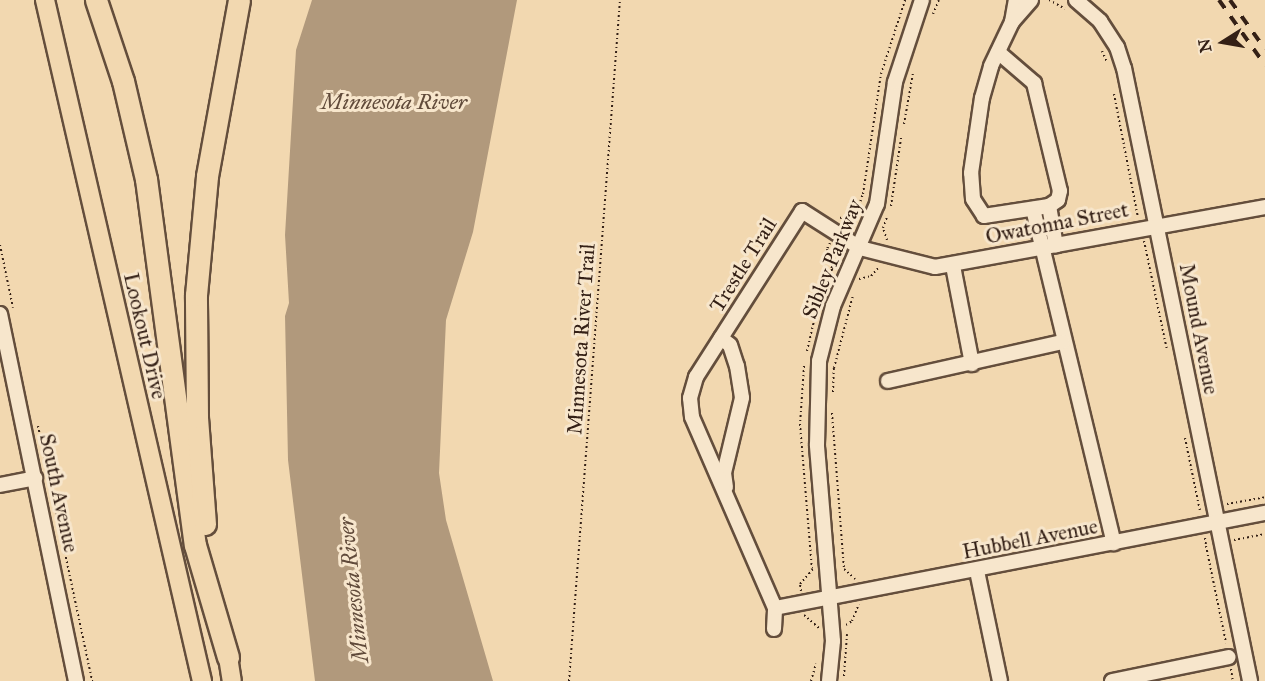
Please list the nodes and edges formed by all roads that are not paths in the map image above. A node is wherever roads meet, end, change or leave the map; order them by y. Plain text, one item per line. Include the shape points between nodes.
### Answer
1 (45, 0) edge
2 (96, 0) edge
3 (239, 0) edge
4 (922, 0) edge
5 (1016, 0) edge
6 (1031, 0) edge
7 (1075, 7) edge
8 (1012, 22) junction
9 (998, 52) junction
10 (1049, 206) junction
11 (1265, 207) edge
12 (1033, 209) junction
13 (1156, 225) junction
14 (1056, 245) junction
15 (860, 248) junction
16 (1040, 248) junction
17 (953, 266) junction
18 (0, 314) edge
19 (721, 338) junction
20 (1063, 342) junction
21 (972, 364) junction
22 (888, 381) dead end
23 (35, 478) junction
24 (0, 485) edge
25 (727, 495) junction
26 (1265, 513) edge
27 (1209, 523) junction
28 (1114, 543) junction
29 (977, 571) junction
30 (831, 597) junction
31 (775, 608) junction
32 (774, 629) dead end
33 (228, 657) junction
34 (1229, 657) dead end
35 (76, 681) edge
36 (202, 681) edge
37 (232, 681) edge
38 (829, 681) edge
39 (1000, 681) edge
40 (1112, 681) edge
41 (1250, 681) edge

1 - 36 main road, Lookout Drive
2 - 33 highway via 123,81 146,179 195,545
3 - 33 highway via 207,176 196,295 200,477
4 - 15 street, Sibley Parkway via 895,82 883,184
5 - 8 street
6 - 8 street
7 - 13 street, Mound Avenue via 1100,21 1117,48
8 - 9 street
9 - 10 street via 1034,83 1041,99 1060,191 1058,200
9 - 12 street via 982,98 971,172 973,199 984,216
10 - 12 street
10 - 14 street
11 - 13 street, Owatonna Street
12 - 16 street
13 - 14 street, Owatonna Street
13 - 27 street, Mound Avenue
14 - 16 street, Owatonna Street
15 - 17 street, Owatonna Street via 920,265
15 - 19 street, Trestle Trail via 802,211
15 - 30 street, Sibley Parkway via 833,306 819,361 816,426
16 - 17 street, Owatonna Street
16 - 20 street
17 - 21 street
18 - 23 street, South Avenue
19 - 25 street, Trestle Trail via 730,345 742,398 724,473
19 - 25 street, Trestle Trail via 696,377 690,398 692,417
20 - 21 street
20 - 28 street
21 - 22 street
23 - 24 street
23 - 35 street, South Avenue
25 - 31 street, Trestle Trail
26 - 27 street, Hubbell Avenue
27 - 28 street, Hubbell Avenue
27 - 41 street, Mound Avenue
28 - 29 street, Hubbell Avenue
29 - 30 street, Hubbell Avenue
29 - 39 street
30 - 31 street, Hubbell Avenue
30 - 38 street, Sibley Parkway via 833,641
31 - 32 street
33 - 37 main road
34 - 40 street

